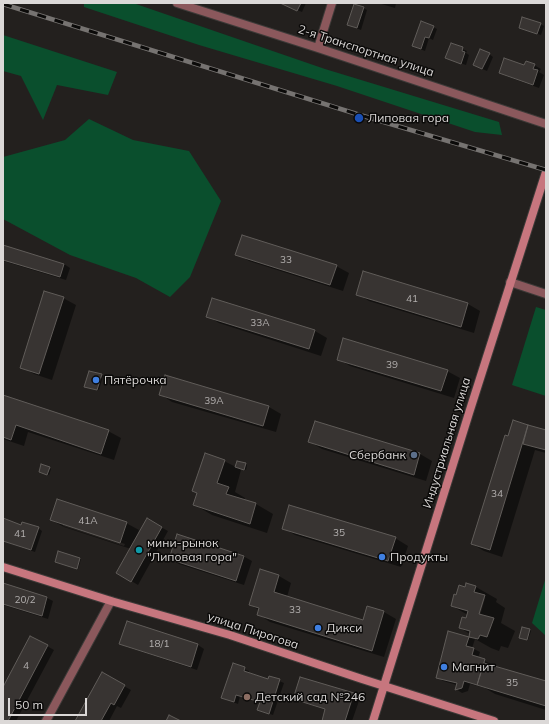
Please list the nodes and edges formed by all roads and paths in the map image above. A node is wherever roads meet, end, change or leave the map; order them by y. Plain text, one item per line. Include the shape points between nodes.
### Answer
1 (177, 3) edge
2 (332, 3) edge
3 (318, 48) junction
4 (546, 124) edge
5 (546, 172) edge
6 (510, 282) junction
7 (546, 294) edge
8 (3, 567) edge
9 (111, 601) junction
10 (384, 686) junction
11 (46, 721) edge
12 (374, 721) edge
13 (494, 721) edge

1 - 3 street, 2-я Транспортная улица
2 - 3 street
3 - 4 street, 2-я Транспортная улица
5 - 6 street, Индустриальная улица
6 - 7 street
6 - 10 street, Индустриальная улица
8 - 9 street, улица Пирогова
9 - 10 street, улица Пирогова via 230,635
9 - 11 street
10 - 12 street, Индустриальная улица
10 - 13 street, улица Пирогова

